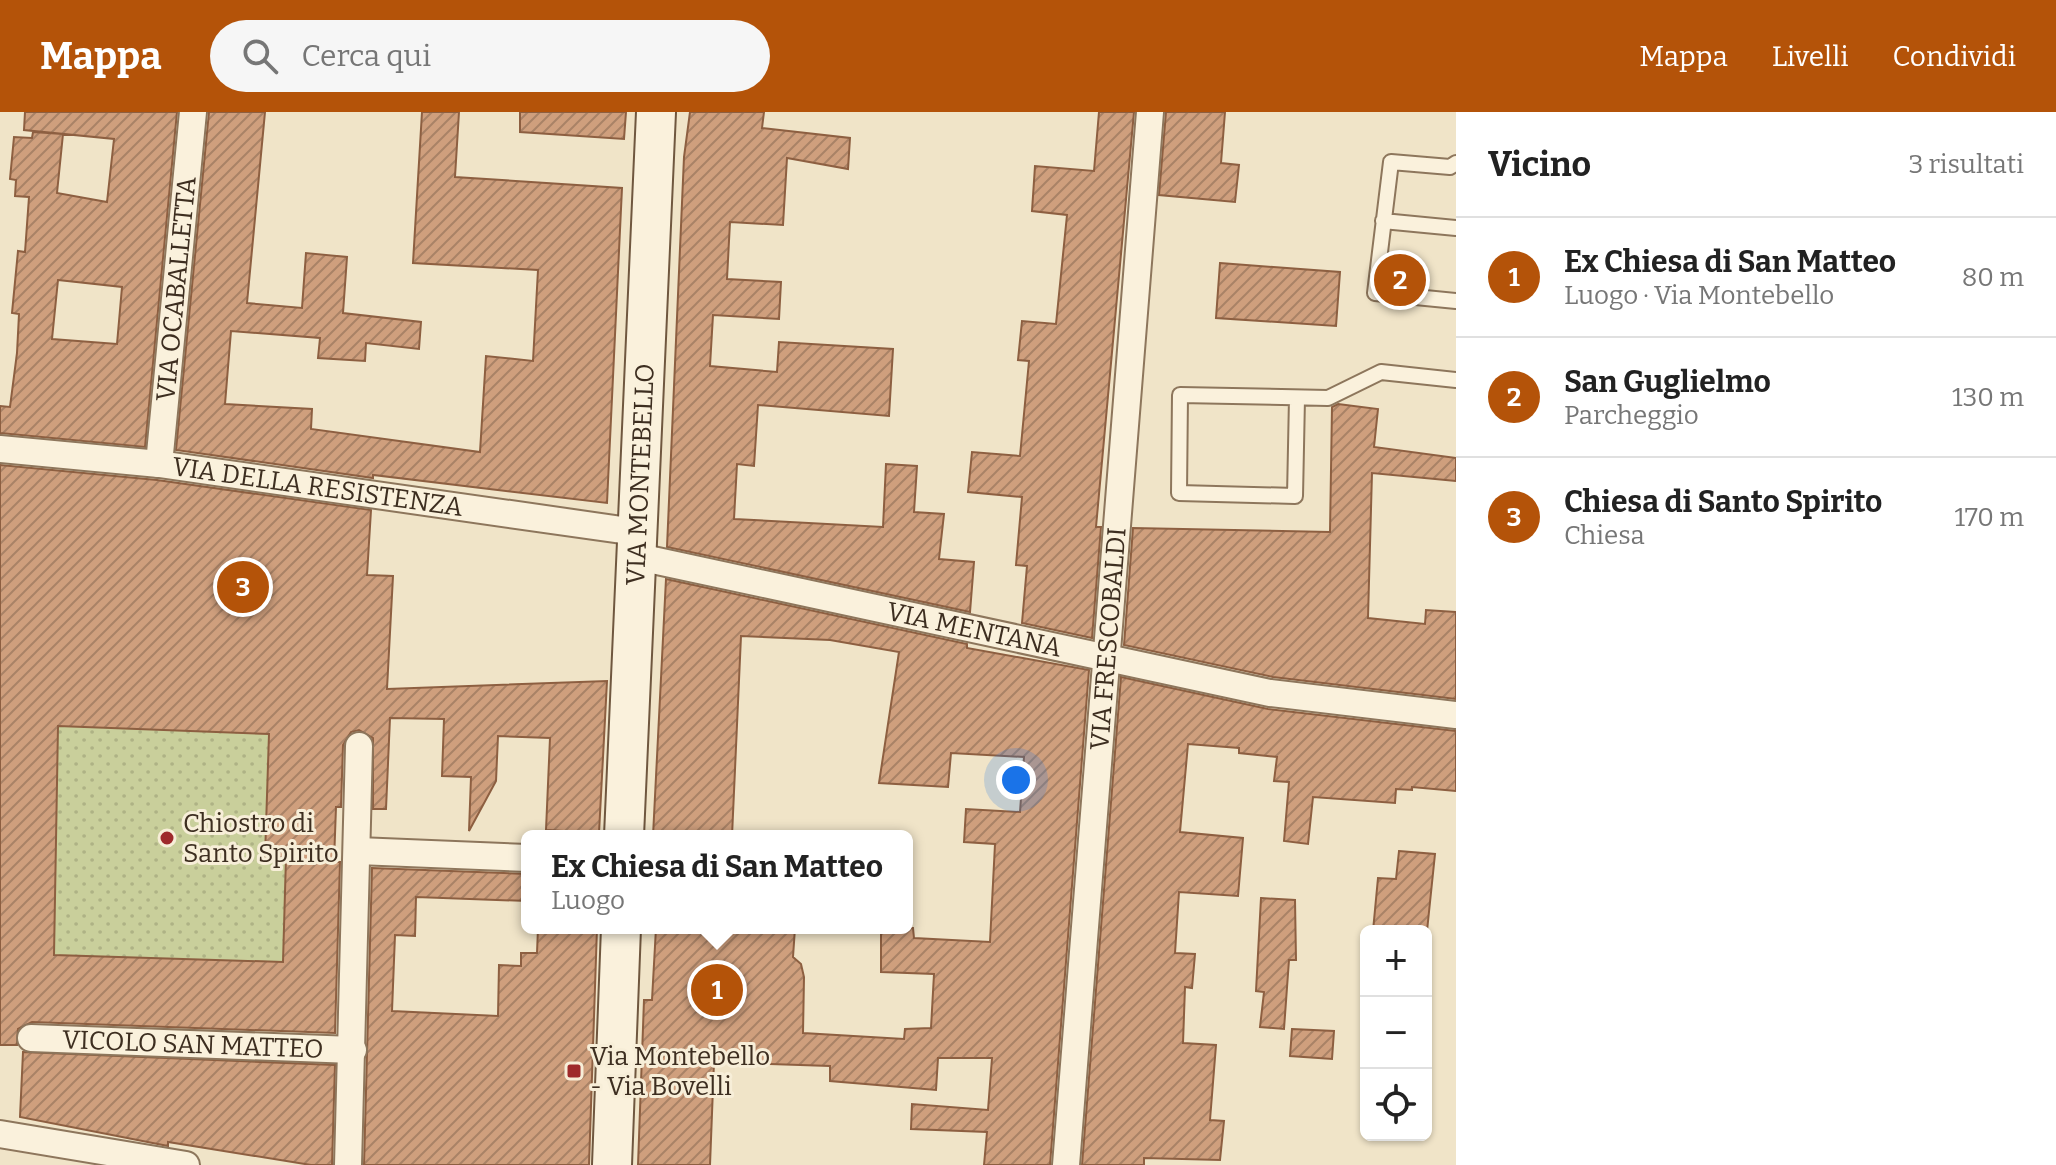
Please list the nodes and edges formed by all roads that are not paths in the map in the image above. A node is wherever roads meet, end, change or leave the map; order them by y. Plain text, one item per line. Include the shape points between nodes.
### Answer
1 (193, 112) edge
2 (656, 112) edge
3 (1150, 112) edge
4 (1456, 163) edge
5 (1383, 221) junction
6 (1456, 228) edge
7 (1456, 301) edge
8 (1456, 380) edge
9 (1297, 398) junction
10 (0, 449) edge
11 (159, 464) junction
12 (635, 544) junction
13 (1106, 659) junction
14 (1456, 715) edge
15 (359, 746) dead end
16 (624, 830) edge
17 (358, 851) junction
18 (521, 858) edge
19 (621, 934) edge
20 (31, 1038) dead end
21 (353, 1050) junction
22 (0, 1134) edge
23 (186, 1165) edge
24 (348, 1165) edge
25 (612, 1165) edge
26 (1066, 1165) edge

1 - 11 street, VIA OCABALLETTA
2 - 12 street, VIA MONTEBELLO
3 - 13 street, VIA FRESCOBALDI
4 - 5 lane via 1450,167 1391,162
5 - 6 lane
5 - 7 lane via 1375,293
8 - 9 lane via 1381,372 1328,398
9 - 9 lane via 1295,496 1179,493 1180,395
10 - 11 street, VIA DELLA RESISTENZA
11 - 12 street, VIA DELLA RESISTENZA
12 - 13 street, VIA MENTANA
12 - 16 street, VIA MONTEBELLO
13 - 14 street, VIA MENTANA via 1270,693
13 - 26 street, VIA FRESCOBALDI
15 - 17 street, VICOLO SAN MATTEO
17 - 18 street
17 - 21 street, VICOLO SAN MATTEO
19 - 25 street
20 - 21 street, VICOLO SAN MATTEO
21 - 24 street, VICOLO SAN MATTEO
22 - 23 street

